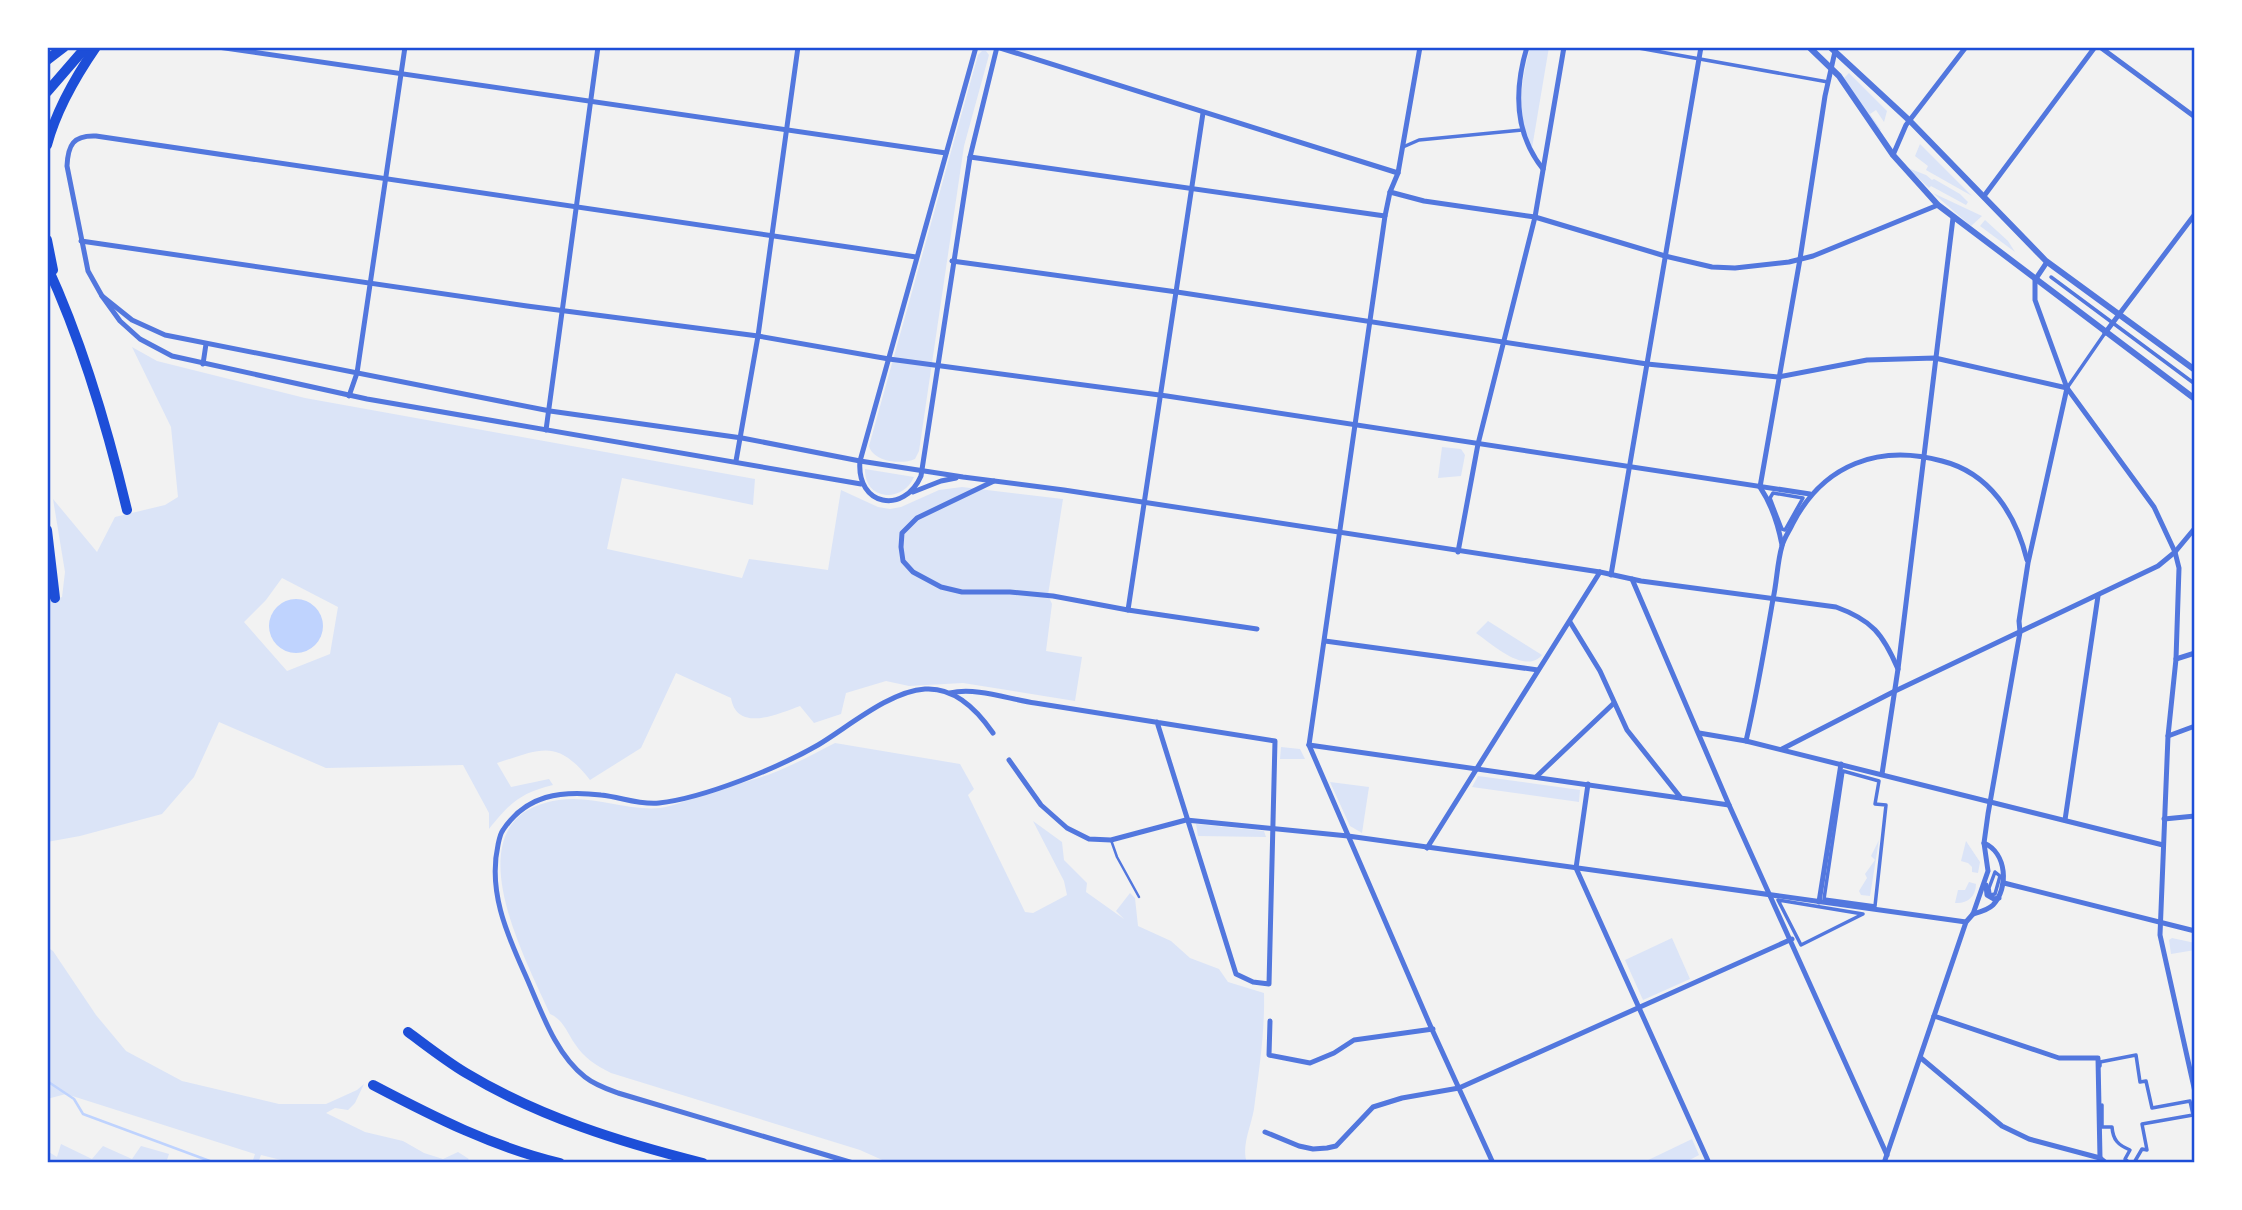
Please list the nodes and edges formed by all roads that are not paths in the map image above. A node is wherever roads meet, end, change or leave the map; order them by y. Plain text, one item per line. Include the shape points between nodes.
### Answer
1 (64, 47) edge
2 (96, 47) edge
3 (218, 47) edge
4 (405, 47) edge
5 (598, 47) edge
6 (797, 47) edge
7 (976, 47) edge
8 (1420, 47) edge
9 (1564, 47) edge
10 (1633, 47) edge
11 (1701, 47) edge
12 (1809, 47) edge
13 (1966, 47) edge
14 (2098, 47) edge
15 (1000, 48) edge
16 (1525, 48) edge
17 (1834, 49) edge
18 (82, 50) edge
19 (1699, 59) junction
20 (47, 60) edge
21 (1831, 69) junction
22 (401, 73) junction
23 (1828, 82) junction
24 (47, 92) edge
25 (589, 100) junction
26 (1203, 113) junction
27 (2195, 117) edge
28 (1910, 121) junction
29 (787, 128) junction
30 (1522, 130) junction
31 (47, 145) edge
32 (1403, 147) junction
33 (946, 153) junction
34 (1893, 155) junction
35 (970, 157) junction
36 (1543, 169) junction
37 (1398, 173) junction
38 (386, 179) junction
39 (1191, 189) junction
40 (1390, 192) junction
41 (1984, 196) junction
42 (1938, 205) junction
43 (577, 207) junction
44 (2195, 214) edge
45 (1385, 216) junction
46 (1535, 217) junction
47 (1953, 218) junction
48 (772, 234) junction
49 (47, 240) edge
50 (81, 241) junction
51 (1665, 256) junction
52 (916, 257) junction
53 (1800, 260) junction
54 (952, 261) junction
55 (2047, 262) junction
56 (47, 266) edge
57 (2051, 277) dead end
58 (2035, 280) junction
59 (370, 283) junction
60 (56, 285) junction
61 (1177, 292) junction
62 (102, 296) junction
63 (561, 311) junction
64 (2118, 314) junction
65 (1370, 321) junction
66 (2111, 324) junction
67 (2105, 333) junction
68 (758, 336) junction
69 (1502, 341) junction
70 (206, 344) junction
71 (1935, 358) junction
72 (889, 359) junction
73 (203, 364) junction
74 (1647, 364) junction
75 (938, 366) junction
76 (2195, 370) edge
77 (356, 373) junction
78 (1779, 377) junction
79 (2195, 384) edge
80 (2067, 388) junction
81 (1160, 395) junction
82 (349, 396) junction
83 (2195, 399) edge
84 (550, 411) junction
85 (1355, 425) junction
86 (546, 430) junction
87 (742, 438) junction
88 (1478, 444) junction
89 (1923, 456) junction
90 (736, 461) junction
91 (860, 461) junction
92 (1630, 468) junction
93 (922, 470) junction
94 (963, 477) junction
95 (994, 481) junction
96 (862, 484) junction
97 (1760, 487) junction
98 (909, 494) junction
99 (1810, 494) junction
100 (1143, 502) junction
101 (127, 510) dead end
102 (2195, 528) edge
103 (1783, 529) joint
104 (47, 530) edge
105 (1340, 533) junction
106 (1782, 545) junction
107 (1458, 552) junction
108 (2175, 552) junction
109 (2028, 564) junction
110 (1600, 572) junction
111 (1611, 575) junction
112 (1632, 579) junction
113 (2098, 596) junction
114 (55, 598) dead end
115 (1774, 598) junction
116 (1128, 610) junction
117 (1570, 622) junction
118 (1257, 629) dead end
119 (2020, 632) junction
120 (1325, 641) junction
121 (2195, 653) edge
122 (2176, 659) junction
123 (1898, 669) junction
124 (1538, 670) junction
125 (1893, 692) junction
126 (949, 693) junction
127 (1614, 703) junction
128 (1157, 722) junction
129 (2195, 726) edge
130 (993, 733) dead end
131 (1699, 733) junction
132 (2168, 736) junction
133 (1746, 741) junction
134 (1310, 745) junction
135 (1782, 750) junction
136 (1009, 760) dead end
137 (1841, 764) junction
138 (1476, 768) junction
139 (1882, 774) junction
140 (1536, 778) junction
141 (1588, 785) junction
142 (1681, 799) junction
143 (1990, 803) junction
144 (1730, 805) junction
145 (2195, 816) edge
146 (2164, 819) junction
147 (1186, 820) junction
148 (2066, 820) junction
149 (1272, 828) junction
150 (1348, 836) junction
151 (1111, 840) junction
152 (1984, 843) junction
153 (2163, 845) junction
154 (1427, 848) junction
155 (1576, 868) junction
156 (1989, 871) junction
157 (2003, 871) junction
158 (1987, 878) junction
159 (2004, 883) junction
160 (1770, 895) junction
161 (1990, 895) joint
162 (1139, 897) dead end
163 (1999, 898) junction
164 (1819, 902) junction
165 (1875, 906) joint
166 (1973, 914) junction
167 (1966, 922) junction
168 (2161, 922) junction
169 (2195, 931) edge
170 (1792, 939) junction
171 (1801, 945) joint
172 (1639, 1007) junction
173 (1934, 1016) junction
174 (1270, 1021) dead end
175 (1433, 1029) junction
176 (408, 1032) dead end
177 (1920, 1058) junction
178 (373, 1085) dead end
179 (1459, 1088) junction
180 (2195, 1092) edge
181 (1265, 1132) dead end
182 (1887, 1155) junction
183 (2100, 1158) junction
184 (560, 1163) edge
185 (703, 1163) edge
186 (853, 1163) edge
187 (1493, 1163) edge
188 (1709, 1163) edge
189 (1884, 1163) edge
190 (2106, 1163) edge
191 (2130, 1163) edge
192 (2137, 1163) edge

1 - 20 highway
2 - 31 highway via 66,97
3 - 22 street
4 - 22 street
5 - 25 street
6 - 29 street
7 - 33 street
8 - 32 street
9 - 36 street
10 - 19 street
11 - 19 street
12 - 21 street
13 - 28 street
14 - 27 street
14 - 41 street
15 - 26 street
15 - 35 street
16 - 30 street via 1517,99
17 - 21 street
17 - 28 street
18 - 24 highway
19 - 23 street
19 - 51 street
21 - 23 street
21 - 34 street
22 - 25 street
22 - 38 street
23 - 53 street
25 - 29 street
25 - 43 street
26 - 37 street
26 - 39 street
28 - 34 street
28 - 41 street
29 - 33 street
29 - 48 street
30 - 32 street via 1419,140
30 - 36 street
32 - 37 street
33 - 52 street
34 - 42 street
35 - 39 street
35 - 54 street
36 - 46 street
37 - 40 street
38 - 43 street
38 - 50 street via 84,136 68,151 66,166
38 - 59 street
39 - 45 street
39 - 61 street
40 - 45 street
40 - 46 street
41 - 55 street
42 - 47 street
42 - 53 street
43 - 48 street
43 - 63 street
44 - 64 street
45 - 65 street
46 - 51 street
46 - 69 street
47 - 58 street
47 - 71 street
48 - 52 street
48 - 68 street
49 - 60 highway
50 - 59 street
50 - 62 street
51 - 53 street via 1735,268
51 - 74 street
52 - 72 street
53 - 78 street
54 - 61 street
54 - 75 street
55 - 58 street
55 - 64 street
56 - 60 highway
57 - 66 street
58 - 67 street
58 - 80 street via 2035,300
59 - 63 street
59 - 77 street
60 - 101 highway via 96,388
61 - 65 street
61 - 81 street
62 - 70 street via 132,320 165,335
62 - 73 street via 120,321 141,338 172,356
63 - 68 street
63 - 84 street
64 - 66 street
64 - 76 street
65 - 69 street
65 - 85 street
66 - 67 street
66 - 79 street
67 - 80 street
67 - 83 street
68 - 72 street
68 - 87 street
69 - 74 street
69 - 88 street
70 - 73 street
70 - 77 street
71 - 78 street via 1867,360
71 - 80 street
71 - 89 street
72 - 75 street
72 - 91 street
73 - 82 street
74 - 78 street
74 - 92 street
75 - 81 street
75 - 93 street
77 - 82 street
77 - 84 street
78 - 97 street
80 - 108 street via 2154,508
80 - 109 street
81 - 85 street
81 - 100 street
82 - 86 street
84 - 86 street
84 - 87 street
85 - 88 street
85 - 105 street
86 - 90 street
87 - 90 street
87 - 91 street
88 - 92 street
88 - 107 street
89 - 99 street via 1881,456 1859,462 1841,469
89 - 109 street via 1972,472 1991,489 2023,541
89 - 123 street
90 - 96 street
91 - 93 street
91 - 96 street
92 - 97 street
92 - 111 street
93 - 94 street
93 - 98 street
94 - 95 street
94 - 98 street
95 - 100 street
95 - 116 street via 917,518 902,533 903,561 913,572 962,592 1053,596
96 - 98 street via 882,499
97 - 99 street
97 - 106 street
99 - 106 street
100 - 105 street
100 - 116 street
102 - 108 street
103 - 103 street via 1770,498 1773,493 1803,498
104 - 114 highway
105 - 107 street
105 - 120 street
106 - 115 street
107 - 110 street
108 - 113 street via 2158,566
108 - 122 street via 2179,568
109 - 119 street
110 - 111 street
110 - 117 street
111 - 112 street
112 - 115 street
112 - 131 street
113 - 119 street
113 - 148 street
115 - 123 street via 1836,607 1857,615 1887,643
115 - 133 street
116 - 118 street
117 - 124 street
117 - 127 street
119 - 125 street
119 - 143 street
120 - 124 street
120 - 134 street
121 - 122 street
122 - 132 street
123 - 125 street
124 - 138 street
125 - 135 street
125 - 139 street
126 - 128 street via 964,690
126 - 130 street via 974,709
126 - 186 street via 912,691 795,758 680,798 659,803 633,803 601,795 542,798 523,807 501,832 496,856 495,887 507,934 555,1037 586,1078 602,1087
127 - 140 street
127 - 142 street via 1627,730
128 - 147 street
128 - 149 street via 1275,741
129 - 132 street
131 - 133 street
131 - 144 street
132 - 146 street
133 - 135 street
134 - 138 street
134 - 150 street
135 - 137 street
136 - 151 street via 1041,805 1066,828 1089,839
137 - 139 street
137 - 164 street
138 - 140 street
138 - 154 street
139 - 143 street
140 - 141 street
141 - 142 street
141 - 155 street
142 - 144 street
143 - 148 street
143 - 152 street
144 - 160 street
145 - 146 street
146 - 153 street
147 - 149 street
147 - 149 street via 1236,974 1269,984
147 - 151 street
148 - 153 street
149 - 150 street
150 - 154 street
150 - 175 street
151 - 162 lane
152 - 156 street
152 - 157 street via 1991,846
153 - 168 street
154 - 155 street
155 - 160 street
155 - 172 street
156 - 157 street
156 - 158 street
157 - 159 street
158 - 163 street via 1986,894
158 - 166 street
159 - 163 street
159 - 168 street
160 - 164 street
160 - 170 street
161 - 161 street via 1992,875 1997,872 2000,884
163 - 166 street via 1991,908
164 - 167 street
165 - 165 street via 1824,899 1843,771 1879,780 1875,804 1886,805
166 - 167 street
167 - 173 street
168 - 169 street
168 - 180 street via 2160,935
170 - 172 street
170 - 182 street
171 - 171 street via 1778,900 1863,914 1802,942
172 - 179 street
172 - 188 street
173 - 177 street
173 - 183 street via 2059,1058 2098,1058
174 - 175 street via 1269,1055 1310,1063 1354,1040
175 - 179 street
176 - 185 highway via 464,1072 545,1113 596,1133
177 - 182 street
177 - 183 street via 2002,1126 2029,1139
178 - 184 highway via 455,1128 520,1154
179 - 181 street via 1373,1107 1336,1146 1313,1149
179 - 187 street
182 - 189 street
183 - 190 street
191 - 192 street via 2125,1159 2130,1150 2119,1146 2112,1127 2102,1127 2100,1062 2136,1055 2140,1082 2146,1081 2152,1108 2190,1101 2193,1115 2141,1124 2147,1150 2141,1149

